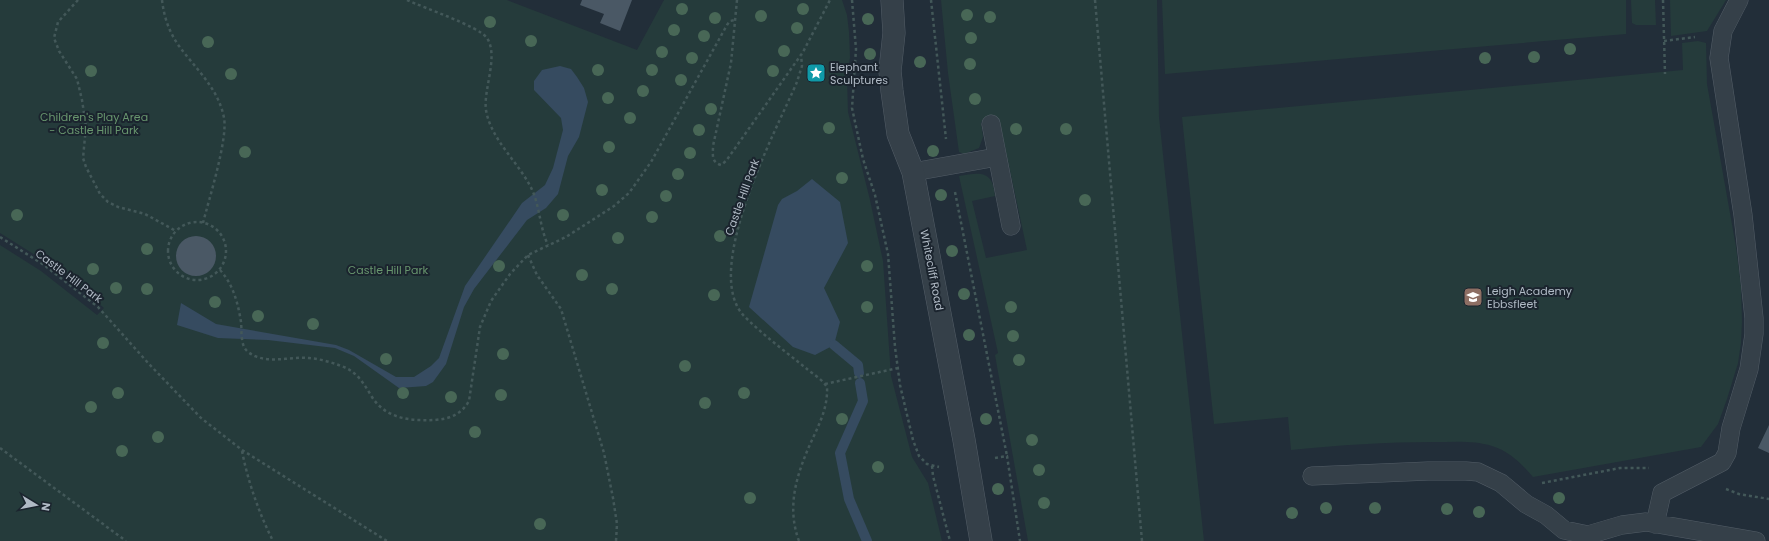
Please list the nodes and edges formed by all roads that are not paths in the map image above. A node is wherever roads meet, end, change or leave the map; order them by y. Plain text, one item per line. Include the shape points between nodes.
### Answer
1 (892, 0) edge
2 (1739, 0) edge
3 (991, 124) dead end
4 (998, 157) junction
5 (913, 172) junction
6 (1011, 226) dead end
7 (1312, 476) dead end
8 (1655, 524) junction
9 (1588, 538) edge
10 (981, 541) edge
11 (1756, 541) edge

1 - 5 street, Whitecliff Road via 892,91 898,134
2 - 8 lane via 1723,31 1719,58 1746,236 1754,334 1749,369 1731,428 1727,453 1722,462 1662,493
3 - 4 lane
4 - 5 lane
4 - 6 lane
5 - 10 street, Whitecliff Road
7 - 9 lane via 1457,470 1478,472 1501,483 1564,530
8 - 9 lane via 1627,524
8 - 11 lane

